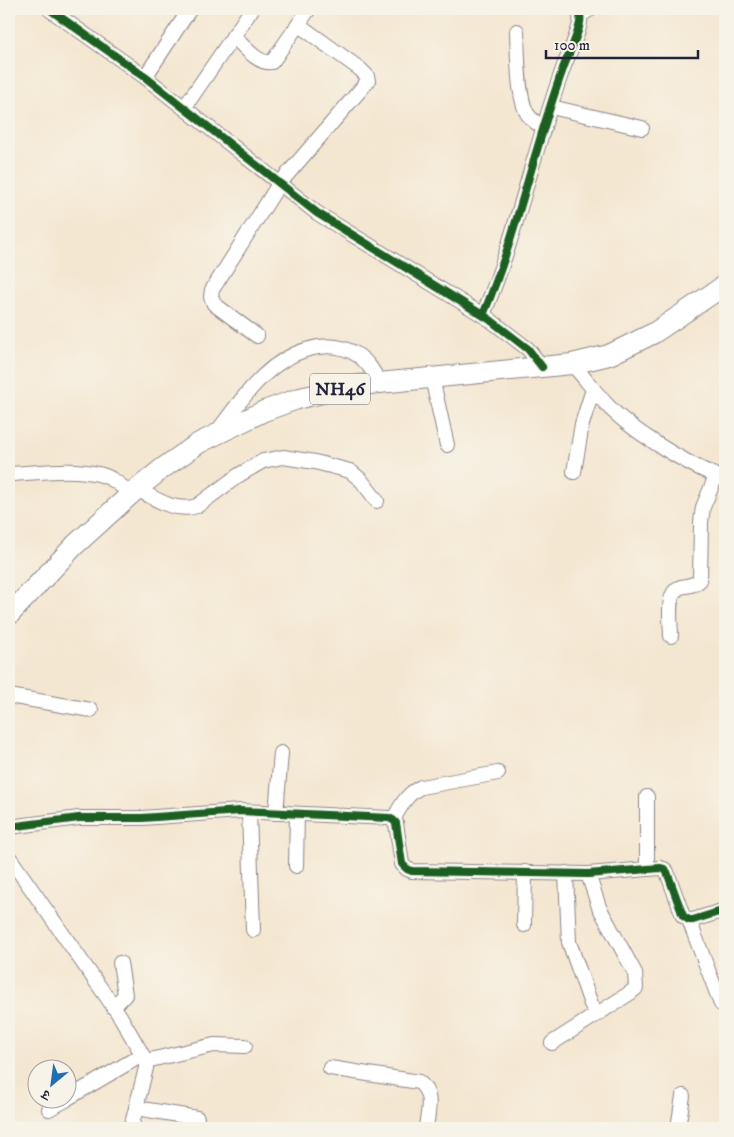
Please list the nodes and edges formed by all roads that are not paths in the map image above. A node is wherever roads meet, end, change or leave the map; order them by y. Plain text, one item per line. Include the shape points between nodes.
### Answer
1 (49, 9) edge
2 (190, 9) edge
3 (252, 9) edge
4 (309, 9) edge
5 (582, 11) edge
6 (299, 25) junction
7 (517, 31) dead end
8 (233, 36) junction
9 (145, 77) junction
10 (551, 107) junction
11 (184, 108) junction
12 (544, 128) junction
13 (642, 128) dead end
14 (279, 184) junction
15 (725, 284) edge
16 (483, 315) junction
17 (257, 336) dead end
18 (572, 364) junction
19 (542, 367) junction
20 (432, 378) junction
21 (380, 383) junction
22 (593, 389) junction
23 (215, 435) junction
24 (447, 445) dead end
25 (574, 472) dead end
26 (9, 474) edge
27 (721, 477) edge
28 (134, 492) junction
29 (377, 501) dead end
30 (9, 614) edge
31 (671, 636) dead end
32 (9, 696) edge
33 (91, 710) dead end
34 (281, 752) dead end
35 (498, 773) dead end
36 (647, 797) dead end
37 (249, 812) junction
38 (276, 813) junction
39 (297, 814) junction
40 (393, 820) junction
41 (9, 826) edge
42 (9, 857) edge
43 (296, 866) dead end
44 (647, 869) junction
45 (525, 872) junction
46 (566, 873) junction
47 (588, 874) junction
48 (14, 875) edge
49 (725, 910) edge
50 (689, 920) junction
51 (524, 925) dead end
52 (252, 930) dead end
53 (120, 963) dead end
54 (722, 1004) dead end
55 (113, 1007) junction
56 (597, 1014) junction
57 (552, 1043) dead end
58 (245, 1046) dead end
59 (144, 1058) junction
60 (330, 1068) dead end
61 (78, 1093) edge
62 (683, 1096) dead end
63 (136, 1108) junction
64 (197, 1118) dead end
65 (131, 1128) edge
66 (426, 1128) edge
67 (678, 1128) edge

1 - 9 street
2 - 9 street
3 - 8 street
4 - 6 street
5 - 10 street
6 - 8 street via 272,62 267,63
6 - 14 street via 360,69 368,81
7 - 12 street via 524,109
8 - 11 street
9 - 11 street
10 - 12 street
10 - 13 street
11 - 14 street
12 - 16 street
14 - 16 street via 317,213
14 - 17 street via 212,290 214,304
15 - 18 highway, NH46 via 654,332 609,355
16 - 19 street via 528,348
18 - 19 highway, NH46
18 - 22 street
19 - 20 highway, NH46
20 - 21 highway, NH46
20 - 24 street
21 - 23 highway, NH46 via 300,398
21 - 23 street via 370,365 346,350 328,346 306,349 287,357 263,376
22 - 25 street via 582,424
22 - 27 street via 610,409 651,440
23 - 28 highway, NH46 via 199,443
26 - 28 street via 75,471 99,474
27 - 31 street via 703,507 700,580 674,591
28 - 29 street via 173,507 189,509 264,461 283,457 350,471
28 - 30 highway, NH46 via 75,545
32 - 33 street
34 - 38 street
35 - 40 street via 411,792
36 - 44 street
37 - 38 street
37 - 41 street via 79,818
37 - 52 street
38 - 39 street
39 - 40 street
39 - 43 street
40 - 45 street via 402,864 412,871
42 - 48 street
44 - 47 street
44 - 50 street via 660,868 667,872 683,916
45 - 46 street
45 - 51 street
46 - 47 street
46 - 56 street via 569,942
47 - 56 street via 599,907 635,973 636,984 630,993
48 - 55 street
49 - 50 street
50 - 54 street
53 - 55 street via 125,995
55 - 59 street
56 - 57 street
58 - 59 street via 214,1045
59 - 61 street
59 - 63 street via 146,1068
60 - 66 street via 418,1082 430,1098
62 - 67 street
63 - 64 street
63 - 65 street

